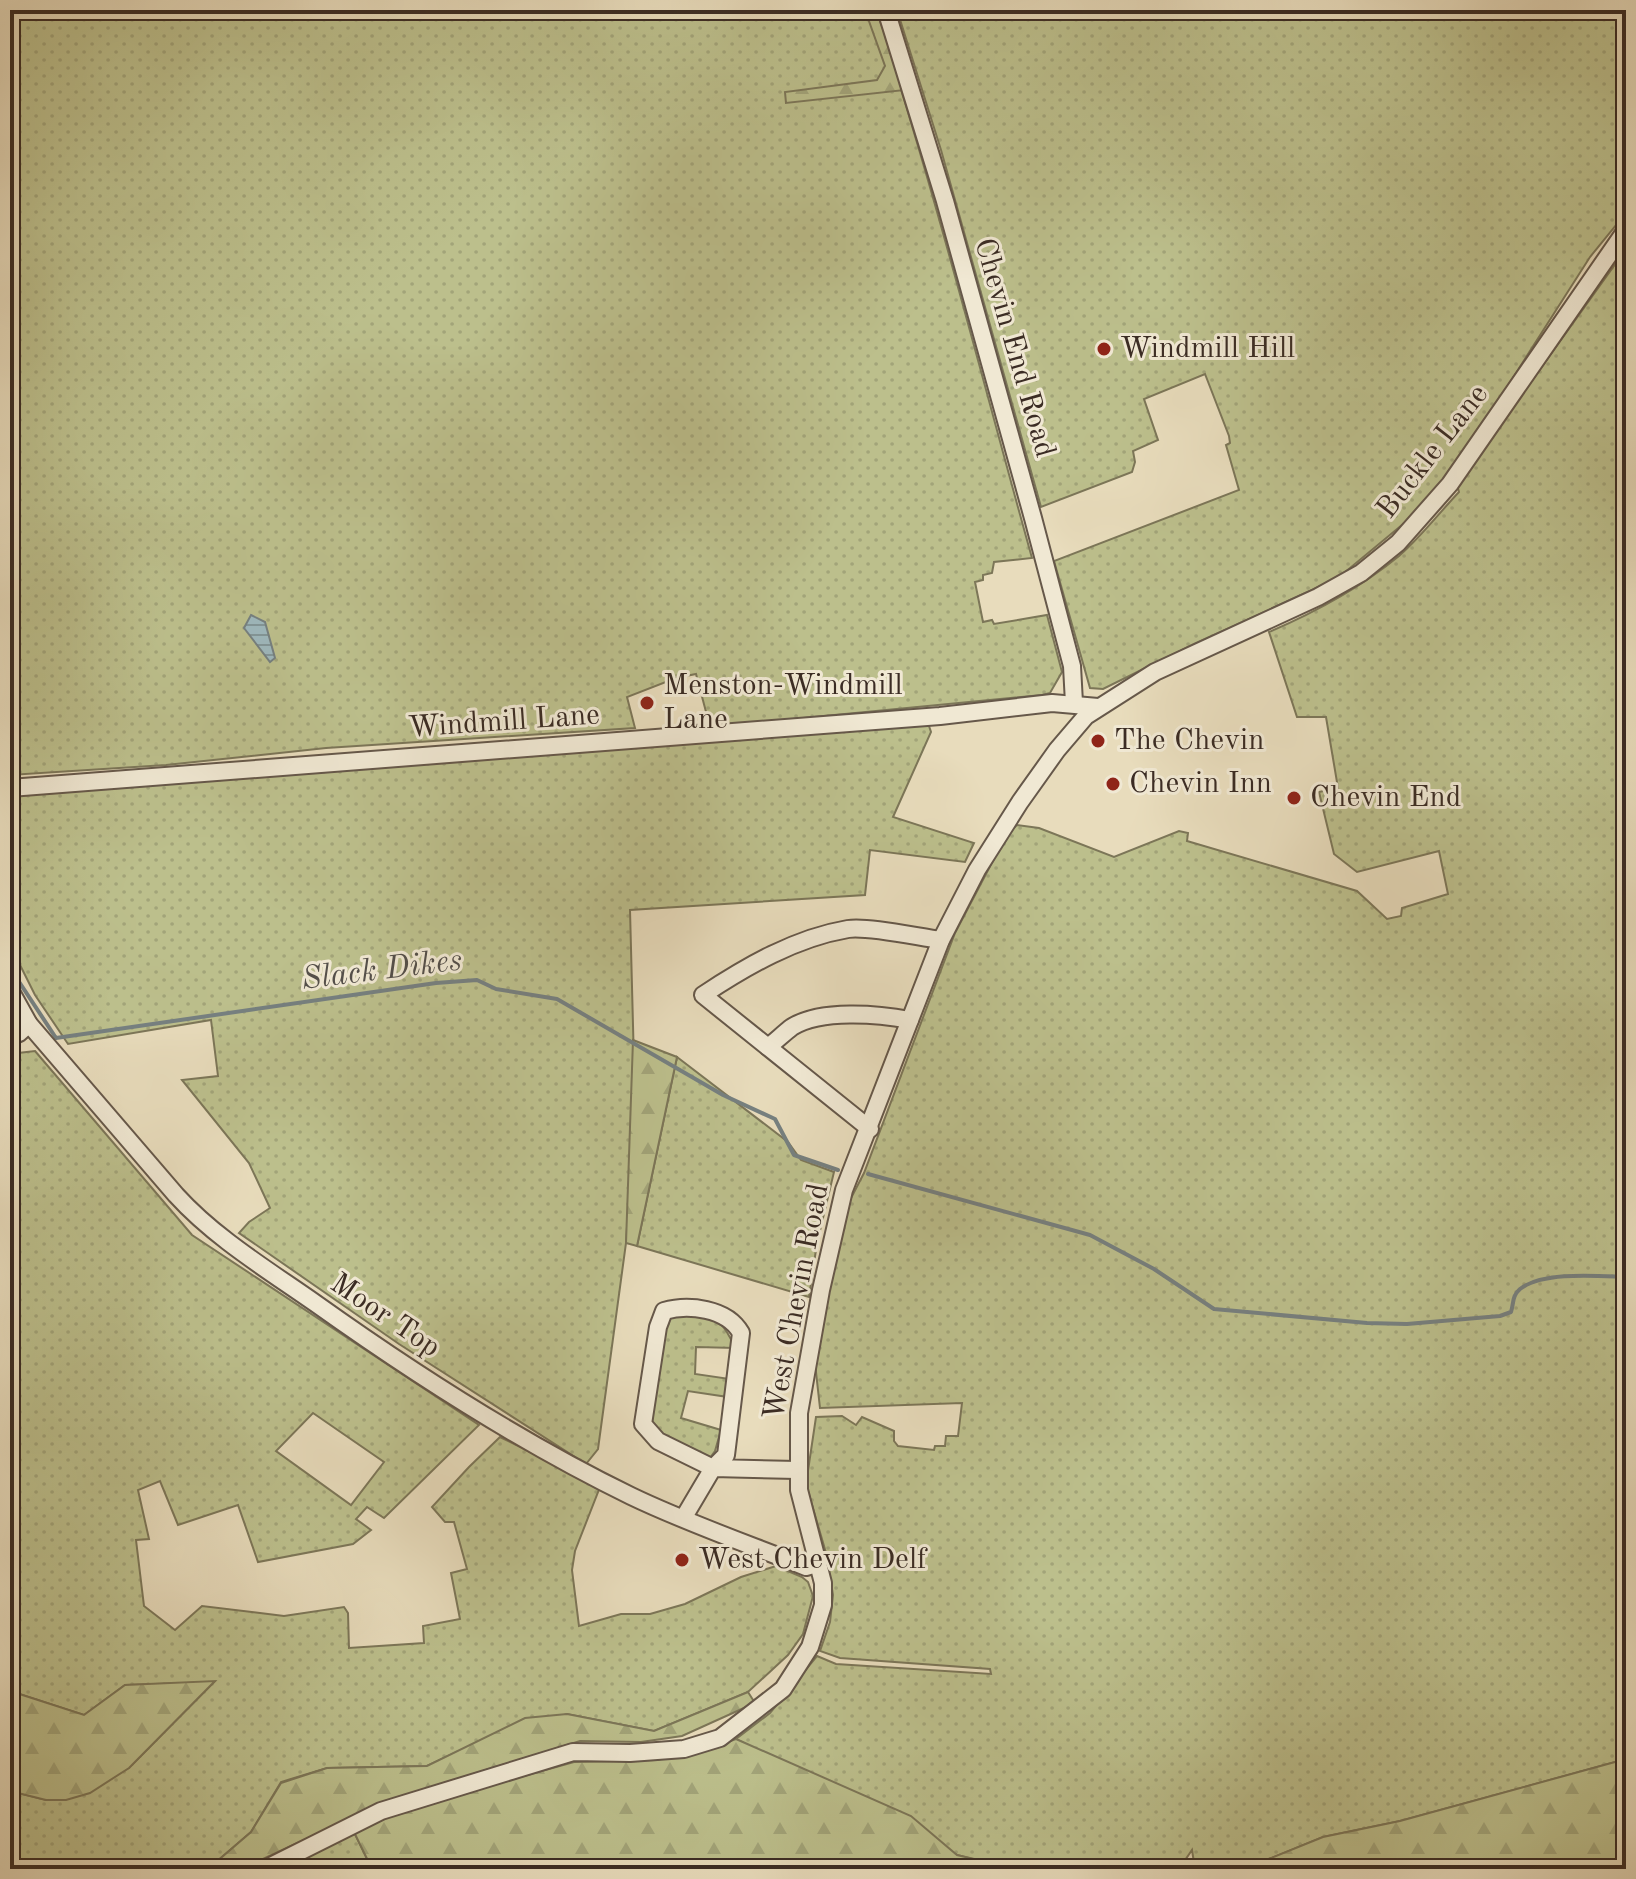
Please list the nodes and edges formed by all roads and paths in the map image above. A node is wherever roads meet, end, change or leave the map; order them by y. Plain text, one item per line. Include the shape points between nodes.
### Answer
1 (886, 10) edge
2 (1626, 230) edge
3 (1074, 703) junction
4 (1098, 707) junction
5 (10, 788) edge
6 (941, 940) junction
7 (10, 990) edge
8 (910, 1020) junction
9 (29, 1024) junction
10 (10, 1037) edge
11 (768, 1047) junction
12 (870, 1129) junction
13 (713, 1468) junction
14 (797, 1470) junction
15 (684, 1517) junction
16 (817, 1564) junction
17 (265, 1869) edge

1 - 3 street, Chevin End Road via 1044,559 1072,666
2 - 4 street, Buckle Lane via 1450,484 1398,543 1361,573 1318,597 1155,672
3 - 4 street, Windmill Lane
3 - 5 street, Windmill Lane
4 - 6 street, West Chevin Road via 1060,746 997,835
6 - 8 street, West Chevin Road
6 - 11 street via 851,929 792,945 703,995
7 - 9 street, Moor Top
8 - 11 street via 876,1014 824,1017 794,1025
8 - 12 street, West Chevin Road
9 - 10 street
9 - 15 street, Moor Top via 192,1212 259,1264 494,1422 633,1497
11 - 12 street
12 - 14 street, West Chevin Road via 844,1190 821,1290 799,1413
13 - 13 street via 658,1441 643,1424 664,1311 681,1307 717,1313 741,1333 726,1455
13 - 14 street
13 - 15 street
14 - 16 street, West Chevin Road
15 - 16 street, Moor Top via 806,1567
16 - 17 street, West Chevin Road via 823,1605 804,1658 783,1689 720,1738 684,1749 573,1752 381,1811

